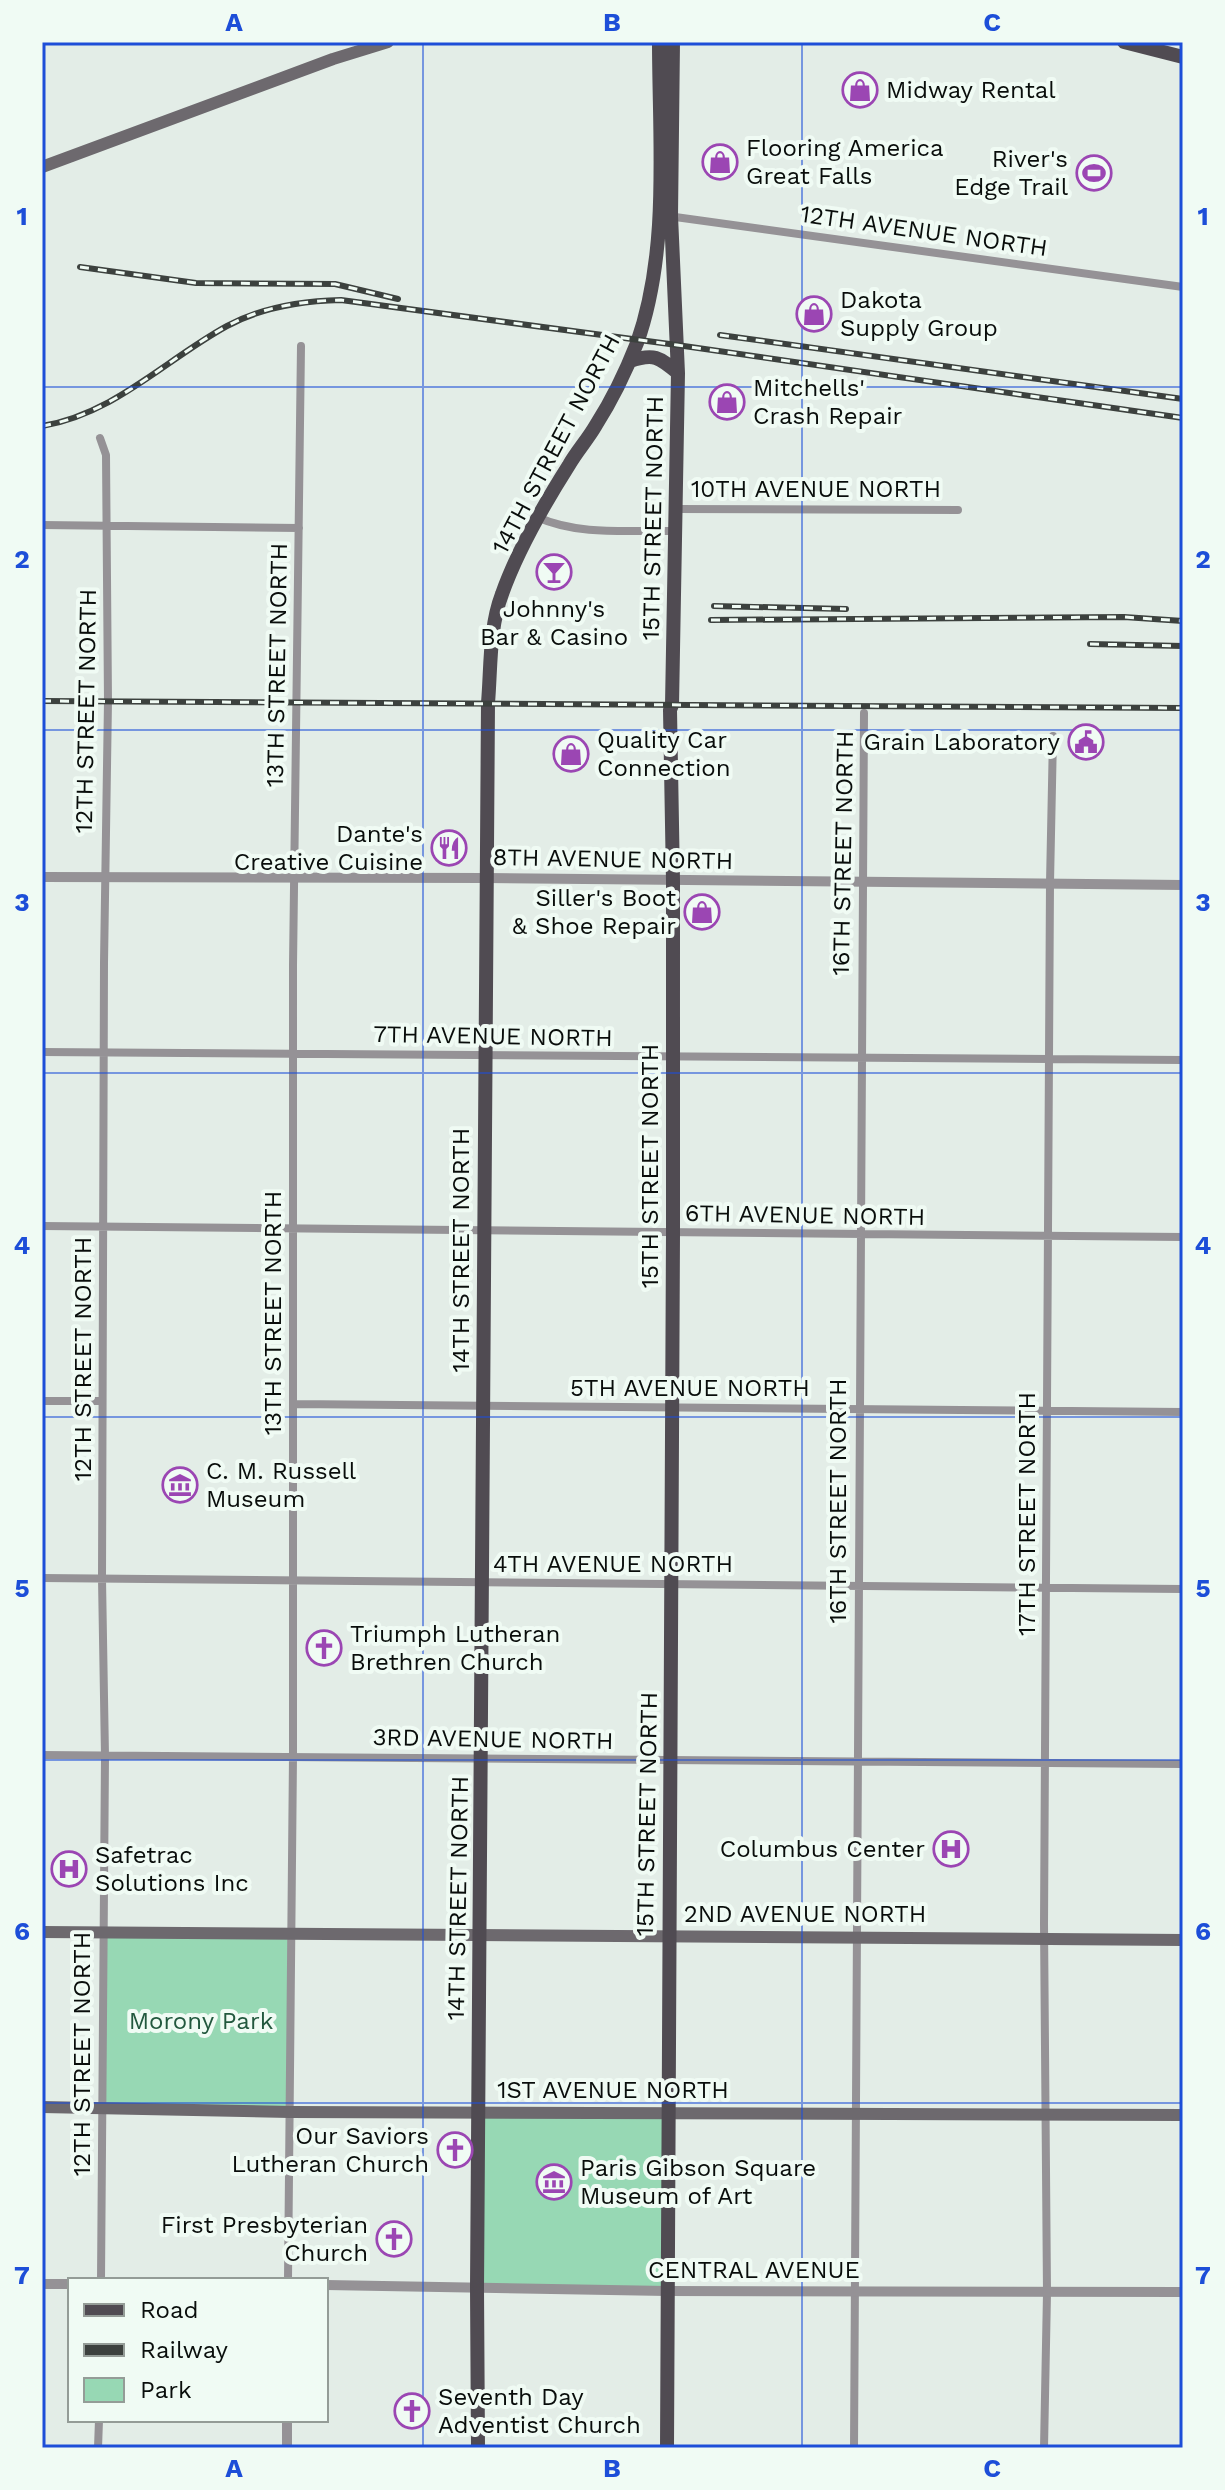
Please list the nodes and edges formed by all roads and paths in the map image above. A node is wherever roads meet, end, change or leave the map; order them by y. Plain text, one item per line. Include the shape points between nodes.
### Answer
1 (388, 42) edge
2 (659, 42) edge
3 (673, 42) edge
4 (1124, 42) edge
5 (1183, 57) edge
6 (42, 167) edge
7 (665, 216) junction
8 (656, 251) joint
9 (1183, 287) edge
10 (301, 346) dead end
11 (630, 361) junction
12 (678, 373) junction
13 (100, 438) dead end
14 (675, 509) junction
15 (958, 510) dead end
16 (537, 517) junction
17 (42, 525) edge
18 (107, 526) junction
19 (299, 528) junction
20 (674, 531) junction
21 (864, 713) dead end
22 (1053, 736) dead end
23 (42, 877) edge
24 (294, 877) junction
25 (105, 878) junction
26 (486, 878) junction
27 (673, 881) junction
28 (862, 882) junction
29 (1050, 883) junction
30 (1183, 885) edge
31 (42, 1052) edge
32 (105, 1052) junction
33 (293, 1054) junction
34 (484, 1056) junction
35 (672, 1058) junction
36 (861, 1059) junction
37 (1183, 1060) edge
38 (1050, 1061) junction
39 (42, 1226) edge
40 (103, 1227) junction
41 (294, 1228) junction
42 (484, 1231) junction
43 (673, 1234) junction
44 (860, 1235) junction
45 (1048, 1237) junction
46 (1183, 1237) edge
47 (42, 1401) edge
48 (102, 1401) junction
49 (293, 1404) junction
50 (482, 1406) junction
51 (672, 1408) junction
52 (859, 1409) junction
53 (1048, 1412) junction
54 (1183, 1412) edge
55 (42, 1578) edge
56 (102, 1579) junction
57 (291, 1582) junction
58 (482, 1583) junction
59 (671, 1583) junction
60 (857, 1584) junction
61 (1047, 1588) junction
62 (1183, 1589) edge
63 (42, 1755) edge
64 (105, 1756) junction
65 (293, 1756) junction
66 (482, 1759) junction
67 (671, 1760) junction
68 (857, 1761) junction
69 (1046, 1763) junction
70 (1183, 1764) edge
71 (42, 1932) edge
72 (102, 1933) junction
73 (291, 1933) junction
74 (479, 1934) junction
75 (668, 1935) junction
76 (856, 1936) junction
77 (1044, 1937) junction
78 (1183, 1940) edge
79 (42, 2107) edge
80 (101, 2107) junction
81 (290, 2112) junction
82 (478, 2112) junction
83 (667, 2112) junction
84 (855, 2114) junction
85 (1044, 2115) junction
86 (1183, 2115) edge
87 (101, 2278) edge
88 (288, 2278) edge
89 (42, 2284) edge
90 (68, 2284) edge
91 (328, 2285) edge
92 (477, 2288) junction
93 (855, 2290) junction
94 (667, 2291) junction
95 (1183, 2292) edge
96 (1047, 2293) junction
97 (99, 2422) edge
98 (287, 2422) edge
99 (98, 2448) edge
100 (287, 2448) edge
101 (478, 2448) edge
102 (667, 2448) edge
103 (854, 2448) edge
104 (1044, 2448) edge

1 - 6 main road
2 - 7 main road, 15TH STREET NORTH
3 - 7 main road, 15TH STREET NORTH
4 - 5 main road
7 - 8 main road, 15TH STREET NORTH
7 - 9 street, 12TH AVENUE NORTH
7 - 12 main road, 15TH STREET NORTH
8 - 11 main road, 14TH STREET NORTH
10 - 19 street, 13TH STREET NORTH
11 - 12 main road via 659,358
11 - 16 main road, 14TH STREET NORTH via 596,426
12 - 14 main road, 15TH STREET NORTH
13 - 18 street, 12TH STREET NORTH via 106,455
14 - 15 street, 10TH AVENUE NORTH
14 - 20 main road, 15TH STREET NORTH
16 - 20 street, 10TH AVENUE NORTH via 577,529
16 - 26 main road, 14TH STREET NORTH via 500,597 494,631
17 - 18 street
18 - 19 street
18 - 25 street, 12TH STREET NORTH
19 - 24 street, 13TH STREET NORTH
20 - 27 main road, 15TH STREET NORTH
21 - 28 street, 16TH STREET NORTH
22 - 29 street, 17TH STREET NORTH
23 - 25 street, 8TH AVENUE NORTH
24 - 25 street, 8TH AVENUE NORTH
24 - 26 street, 8TH AVENUE NORTH
24 - 33 street, 13TH STREET NORTH
25 - 32 street, 12TH STREET NORTH
26 - 27 street, 8TH AVENUE NORTH
26 - 34 main road, 14TH STREET NORTH
27 - 28 street, 8TH AVENUE NORTH
27 - 35 main road, 15TH STREET NORTH
28 - 29 street, 8TH AVENUE NORTH
28 - 36 street, 16TH STREET NORTH
29 - 30 street, 8TH AVENUE NORTH
29 - 38 street, 17TH STREET NORTH
31 - 32 street, 7TH AVENUE NORTH
32 - 33 street, 7TH AVENUE NORTH
32 - 40 street, 12TH STREET NORTH
33 - 34 street, 7TH AVENUE NORTH
33 - 41 street, 13TH STREET NORTH
34 - 35 street, 7TH AVENUE NORTH
34 - 42 main road, 14TH STREET NORTH
35 - 36 street, 7TH AVENUE NORTH
35 - 43 main road, 15TH STREET NORTH
36 - 38 street, 7TH AVENUE NORTH
36 - 44 street, 16TH STREET NORTH
37 - 38 street, 7TH AVENUE NORTH
38 - 45 street, 17TH STREET NORTH
39 - 40 street, 6TH AVENUE NORTH
40 - 41 street, 6TH AVENUE NORTH
40 - 48 street, 12TH STREET NORTH
41 - 42 street, 6TH AVENUE NORTH
41 - 49 street, 13TH STREET NORTH
42 - 43 street, 6TH AVENUE NORTH
42 - 50 main road, 14TH STREET NORTH
43 - 44 street, 6TH AVENUE NORTH
43 - 51 main road, 15TH STREET NORTH
44 - 45 street, 6TH AVENUE NORTH
44 - 52 street, 16TH STREET NORTH
45 - 46 street, 6TH AVENUE NORTH
45 - 53 street, 17TH STREET NORTH
47 - 48 street
48 - 56 street, 12TH STREET NORTH
49 - 50 street, 5TH AVENUE NORTH
49 - 57 street, 13TH STREET NORTH
50 - 51 street, 5TH AVENUE NORTH
50 - 58 main road, 14TH STREET NORTH
51 - 52 street, 5TH AVENUE NORTH
51 - 59 main road, 15TH STREET NORTH
52 - 53 street, 5TH AVENUE NORTH
52 - 60 street, 16TH STREET NORTH
53 - 54 street, 5TH AVENUE NORTH
53 - 61 street, 17TH STREET NORTH
55 - 56 street, 4TH AVENUE NORTH
56 - 57 street, 4TH AVENUE NORTH
56 - 64 street, 12TH STREET NORTH
57 - 58 street, 4TH AVENUE NORTH
57 - 65 street, 13TH STREET NORTH
58 - 59 street, 4TH AVENUE NORTH
58 - 66 main road, 14TH STREET NORTH
59 - 60 street, 4TH AVENUE NORTH
59 - 67 main road, 15TH STREET NORTH
60 - 61 street, 4TH AVENUE NORTH
60 - 68 street, 16TH STREET NORTH
61 - 62 street, 4TH AVENUE NORTH
61 - 69 street, 17TH STREET NORTH
63 - 64 street, 3RD AVENUE NORTH
64 - 65 street, 3RD AVENUE NORTH
64 - 72 street, 12TH STREET NORTH
65 - 66 street, 3RD AVENUE NORTH
65 - 73 street, 13TH STREET NORTH
66 - 67 street, 3RD AVENUE NORTH
66 - 74 main road, 14TH STREET NORTH
67 - 68 street, 3RD AVENUE NORTH
67 - 75 main road, 15TH STREET NORTH
68 - 69 street, 3RD AVENUE NORTH
68 - 76 street, 16TH STREET NORTH
69 - 70 street, 3RD AVENUE NORTH
69 - 77 street, 17TH STREET NORTH
71 - 72 main road, 2ND AVENUE NORTH
72 - 73 main road, 2ND AVENUE NORTH
72 - 80 street, 12TH STREET NORTH
73 - 74 main road, 2ND AVENUE NORTH
73 - 81 street, 13TH STREET NORTH
74 - 75 main road, 2ND AVENUE NORTH
74 - 82 main road, 14TH STREET NORTH
75 - 76 main road, 2ND AVENUE NORTH
75 - 83 main road, 15TH STREET NORTH
76 - 77 main road, 2ND AVENUE NORTH
76 - 84 street, 16TH STREET NORTH
77 - 78 main road, 2ND AVENUE NORTH
77 - 85 street, 17TH STREET NORTH
79 - 80 main road, 1ST AVENUE NORTH
80 - 81 main road, 1ST AVENUE NORTH
80 - 87 street, 12TH STREET NORTH
81 - 82 main road, 1ST AVENUE NORTH
81 - 88 street, 13TH STREET NORTH
82 - 83 main road, 1ST AVENUE NORTH
82 - 92 main road, 14TH STREET NORTH
83 - 84 main road, 1ST AVENUE NORTH
83 - 94 main road, 15TH STREET NORTH
84 - 85 main road, 1ST AVENUE NORTH
84 - 93 street, 16TH STREET NORTH
85 - 86 main road, 1ST AVENUE NORTH
85 - 96 street, 17TH STREET NORTH
89 - 90 street
91 - 92 street, CENTRAL AVENUE
92 - 94 street, CENTRAL AVENUE
92 - 101 main road, 14TH STREET NORTH
93 - 94 street, CENTRAL AVENUE
93 - 96 street, CENTRAL AVENUE
93 - 103 street, 16TH STREET NORTH
94 - 102 main road, 15TH STREET NORTH
95 - 96 street, CENTRAL AVENUE
96 - 104 street, 17TH STREET NORTH
97 - 99 street
98 - 100 street

